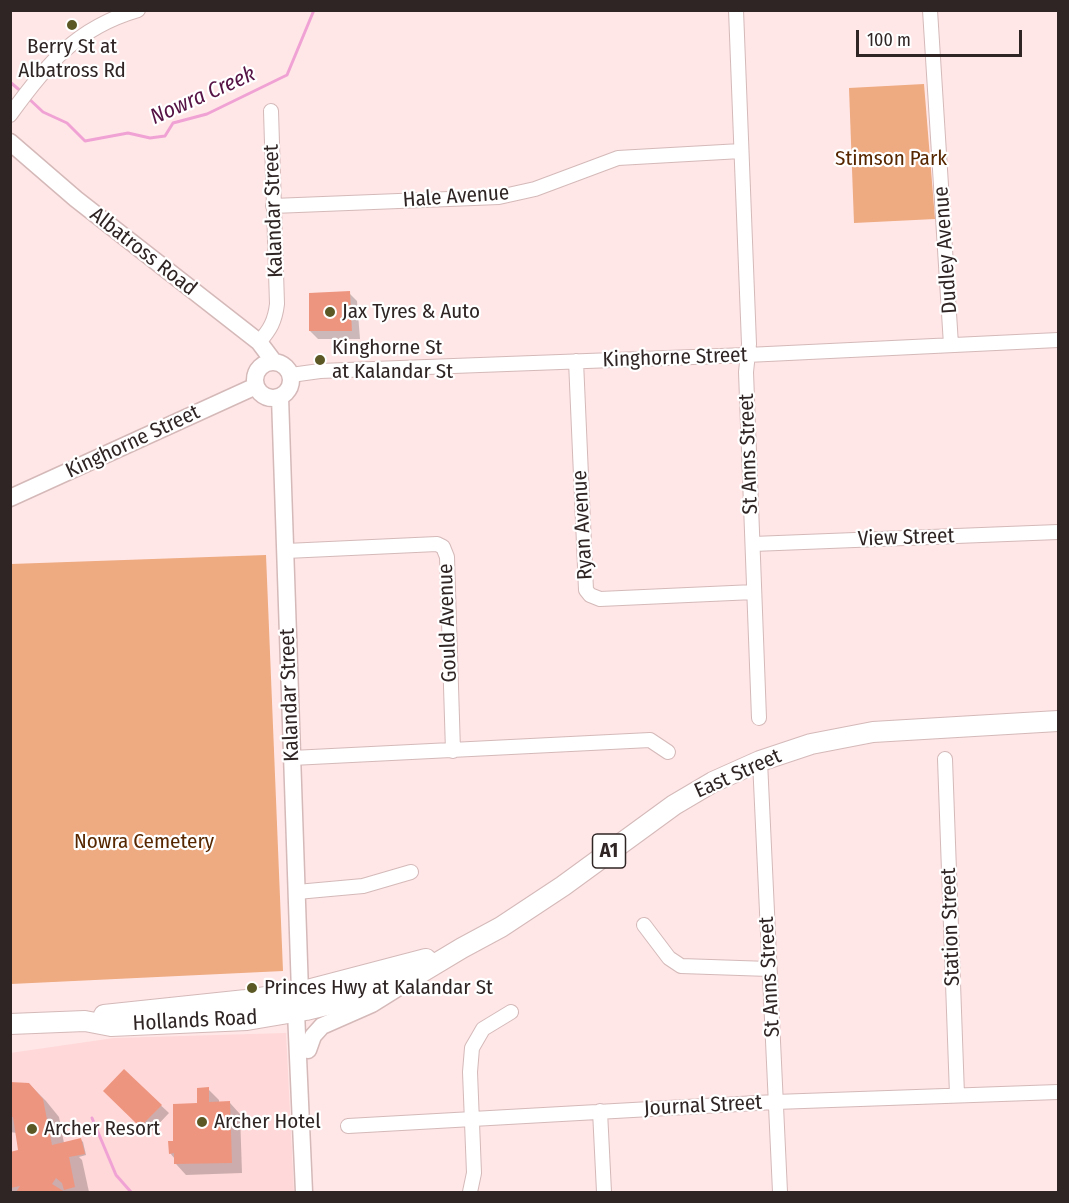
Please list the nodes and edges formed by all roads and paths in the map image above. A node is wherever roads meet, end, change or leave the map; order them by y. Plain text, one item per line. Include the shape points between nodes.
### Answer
1 (138, 10) edge
2 (736, 10) edge
3 (930, 10) edge
4 (271, 111) dead end
5 (10, 115) edge
6 (10, 127) edge
7 (10, 140) edge
8 (741, 151) junction
9 (273, 206) junction
10 (1059, 340) edge
11 (259, 342) junction
12 (951, 345) junction
13 (747, 355) junction
14 (576, 361) junction
15 (274, 362) junction
16 (291, 375) junction
17 (256, 386) junction
18 (280, 397) junction
19 (10, 498) edge
20 (1059, 532) edge
21 (753, 544) junction
22 (286, 550) junction
23 (754, 592) junction
24 (759, 718) dead end
25 (1059, 721) edge
26 (453, 751) junction
27 (668, 753) dead end
28 (292, 758) junction
29 (945, 759) dead end
30 (760, 761) junction
31 (411, 872) dead end
32 (297, 892) junction
33 (644, 925) dead end
34 (462, 948) junction
35 (770, 969) junction
36 (412, 978) junction
37 (301, 1005) junction
38 (511, 1012) dead end
39 (10, 1024) edge
40 (308, 1050) junction
41 (1059, 1092) edge
42 (957, 1095) junction
43 (776, 1102) junction
44 (600, 1111) junction
45 (473, 1118) junction
46 (348, 1126) dead end
47 (304, 1192) edge
48 (314, 1192) edge
49 (471, 1192) edge
50 (604, 1192) edge
51 (780, 1192) edge

1 - 5 street via 84,33 60,52
2 - 8 street, St Anns Street
3 - 12 street, Dudley Avenue
4 - 9 street, Kalandar Street
6 - 7 main road
7 - 11 main road, Albatross Road via 76,199
8 - 9 street, Hale Avenue via 618,158 536,189 500,197
8 - 13 street, St Anns Street
9 - 11 street, Kalandar Street via 276,316
10 - 12 street, Kinghorne Street
11 - 15 main road, Albatross Road
12 - 13 street, Kinghorne Street
13 - 14 street, Kinghorne Street
13 - 21 street, St Anns Street
14 - 16 street, Kinghorne Street
14 - 23 street, Ryan Avenue via 586,590 600,599
15 - 16 main road
15 - 17 main road via 257,371
16 - 18 main road via 289,390
17 - 18 main road via 268,398
17 - 19 main road, Kinghorne Street
18 - 22 main road, Kalandar Street
20 - 21 street, View Street
21 - 23 street, St Anns Street
22 - 26 street, Gould Avenue via 437,544 443,547 447,557
22 - 28 main road, Kalandar Street
23 - 24 street, St Anns Street
25 - 30 highway, East Street / A1 via 873,732 811,744
26 - 27 street via 650,740
26 - 28 street
28 - 32 main road, Kalandar Street
29 - 42 street, Station Street
30 - 34 highway, East Street / A1 via 674,804 529,910
30 - 35 street, St Anns Street
31 - 32 street via 363,886
32 - 37 main road, Kalandar Street
33 - 35 street via 681,966
34 - 36 highway, East Street / A1
34 - 37 highway, East Street / A1
35 - 43 street, St Anns Street
36 - 37 highway, East Street / A1 via 355,998
36 - 40 main road via 372,1004 322,1026
37 - 39 highway, Hollands Road / A1 via 246,1000 111,1013 85,1021
37 - 40 main road, Kalandar Street
37 - 47 main road, Kalandar Street
38 - 45 street via 483,1029 472,1048
40 - 48 main road, Kalandar Street
41 - 42 street, Journal Street
42 - 43 street, Journal Street
43 - 44 street, Journal Street
43 - 51 street, St Anns Street
44 - 45 street, Journal Street
44 - 50 street
45 - 46 street, Journal Street
45 - 49 street

